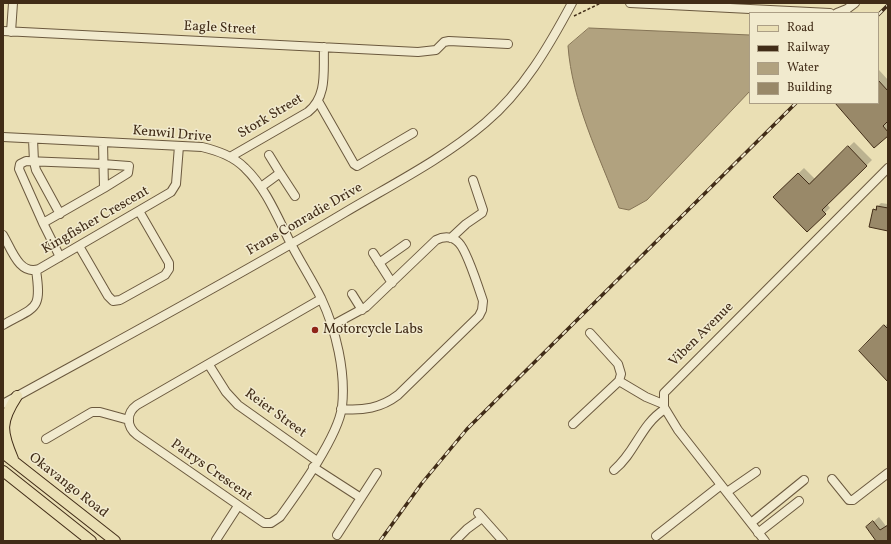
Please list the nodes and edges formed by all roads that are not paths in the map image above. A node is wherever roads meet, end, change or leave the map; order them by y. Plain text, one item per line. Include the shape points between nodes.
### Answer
1 (13, 3) edge
2 (572, 3) edge
3 (630, 3) edge
4 (855, 3) edge
5 (646, 4) edge
6 (718, 5) edge
7 (796, 7) edge
8 (824, 12) edge
9 (840, 12) edge
10 (7, 31) edge
11 (508, 44) dead end
12 (324, 47) junction
13 (318, 101) junction
14 (413, 133) dead end
15 (3, 137) edge
16 (33, 139) junction
17 (103, 142) junction
18 (179, 146) junction
19 (269, 155) dead end
20 (230, 157) junction
21 (34, 162) junction
22 (102, 164) junction
23 (887, 171) edge
24 (280, 173) junction
25 (473, 180) dead end
26 (104, 188) junction
27 (261, 188) junction
28 (295, 196) dead end
29 (139, 211) junction
30 (60, 214) junction
31 (43, 223) junction
32 (3, 235) edge
33 (451, 238) junction
34 (291, 244) junction
35 (406, 244) dead end
36 (79, 246) junction
37 (373, 253) dead end
38 (60, 257) junction
39 (379, 263) junction
40 (36, 270) junction
41 (392, 283) junction
42 (352, 294) dead end
43 (321, 299) junction
44 (362, 310) junction
45 (3, 325) edge
46 (331, 326) junction
47 (590, 333) dead end
48 (209, 365) junction
49 (619, 381) junction
50 (17, 396) junction
51 (3, 404) edge
52 (664, 406) junction
53 (341, 409) junction
54 (129, 420) junction
55 (572, 424) dead end
56 (46, 439) dead end
57 (3, 453) edge
58 (13, 461) junction
59 (315, 464) junction
60 (3, 470) edge
61 (614, 470) dead end
62 (756, 472) dead end
63 (377, 473) dead end
64 (888, 473) edge
65 (832, 479) dead end
66 (804, 480) dead end
67 (721, 485) junction
68 (727, 492) junction
69 (361, 498) junction
70 (799, 501) dead end
71 (238, 506) junction
72 (751, 524) junction
73 (758, 533) junction
74 (336, 535) dead end
75 (656, 536) dead end
76 (216, 540) dead end
77 (92, 541) edge
78 (115, 541) edge
79 (455, 541) edge
80 (503, 541) edge
81 (765, 541) edge

1 - 10 street
2 - 34 street, Frans Conradie Drive via 546,50 526,78 486,122 455,146
3 - 5 street
4 - 9 street
5 - 6 street
6 - 7 street
7 - 8 street
10 - 12 street, Eagle Street
11 - 12 street, Eagle Street via 449,41 444,42 436,50 418,52
12 - 13 street, Stork Street via 322,90
13 - 14 street via 357,166
13 - 20 street, Stork Street via 308,112
15 - 16 street, Kenwil Drive
16 - 17 street, Kenwil Drive
16 - 21 street
17 - 18 street, Kenwil Drive
17 - 22 street
18 - 20 street, Kenwil Drive via 209,149
18 - 29 street, Kingfisher Crescent via 174,189 169,195
19 - 24 street
20 - 27 street, Kenwil Drive via 251,173
21 - 22 street
21 - 30 street
21 - 31 street via 22,162 19,166
22 - 26 street
22 - 26 street via 125,165 130,168 123,177
23 - 52 street, Viben Avenue via 669,386 664,393
24 - 27 street
24 - 28 street
25 - 33 street via 482,213
26 - 30 street
27 - 34 street, Kenwil Drive
29 - 36 street, Kingfisher Crescent
29 - 36 street via 169,263 165,275 120,300 113,300 108,296
30 - 31 street
31 - 38 street
32 - 40 street, Kingfisher Crescent via 19,264 25,269
33 - 41 street via 436,240
33 - 53 street via 461,244 466,255 483,301 481,313 392,400 371,408
34 - 43 street, Patrys Crescent
34 - 50 street, Frans Conradie Drive
35 - 39 street
36 - 38 street, Kingfisher Crescent
37 - 39 street
38 - 40 street, Kingfisher Crescent
39 - 41 street
40 - 45 street via 38,302 31,309
41 - 44 street
42 - 44 street
43 - 46 street, Patrys Crescent
43 - 48 street
44 - 46 street
46 - 53 street, Patrys Crescent via 342,382
47 - 49 street via 618,364 621,374
48 - 54 street via 137,405 130,413
48 - 59 street, Reier Street via 226,392 238,405
49 - 52 street
49 - 55 street
50 - 51 street, Frans Conradie Drive
50 - 58 main road via 6,413 3,427
52 - 61 street via 643,429 629,454
52 - 67 street via 678,430
53 - 59 street, Patrys Crescent via 335,430
54 - 56 street via 92,412
54 - 71 street, Patrys Crescent via 132,430 137,435
57 - 58 main road, Okavango Road
58 - 78 main road, Okavango Road
59 - 69 street, Reier Street
59 - 71 street, Patrys Crescent via 282,515 274,521 261,521
60 - 77 main road, Okavango Road
62 - 68 street
63 - 69 street
64 - 65 street via 853,500 849,500
66 - 72 street
67 - 68 street
67 - 75 street
68 - 72 street
69 - 74 street
70 - 73 street
71 - 76 street
72 - 73 street
73 - 81 street
79 - 80 street via 480,515

